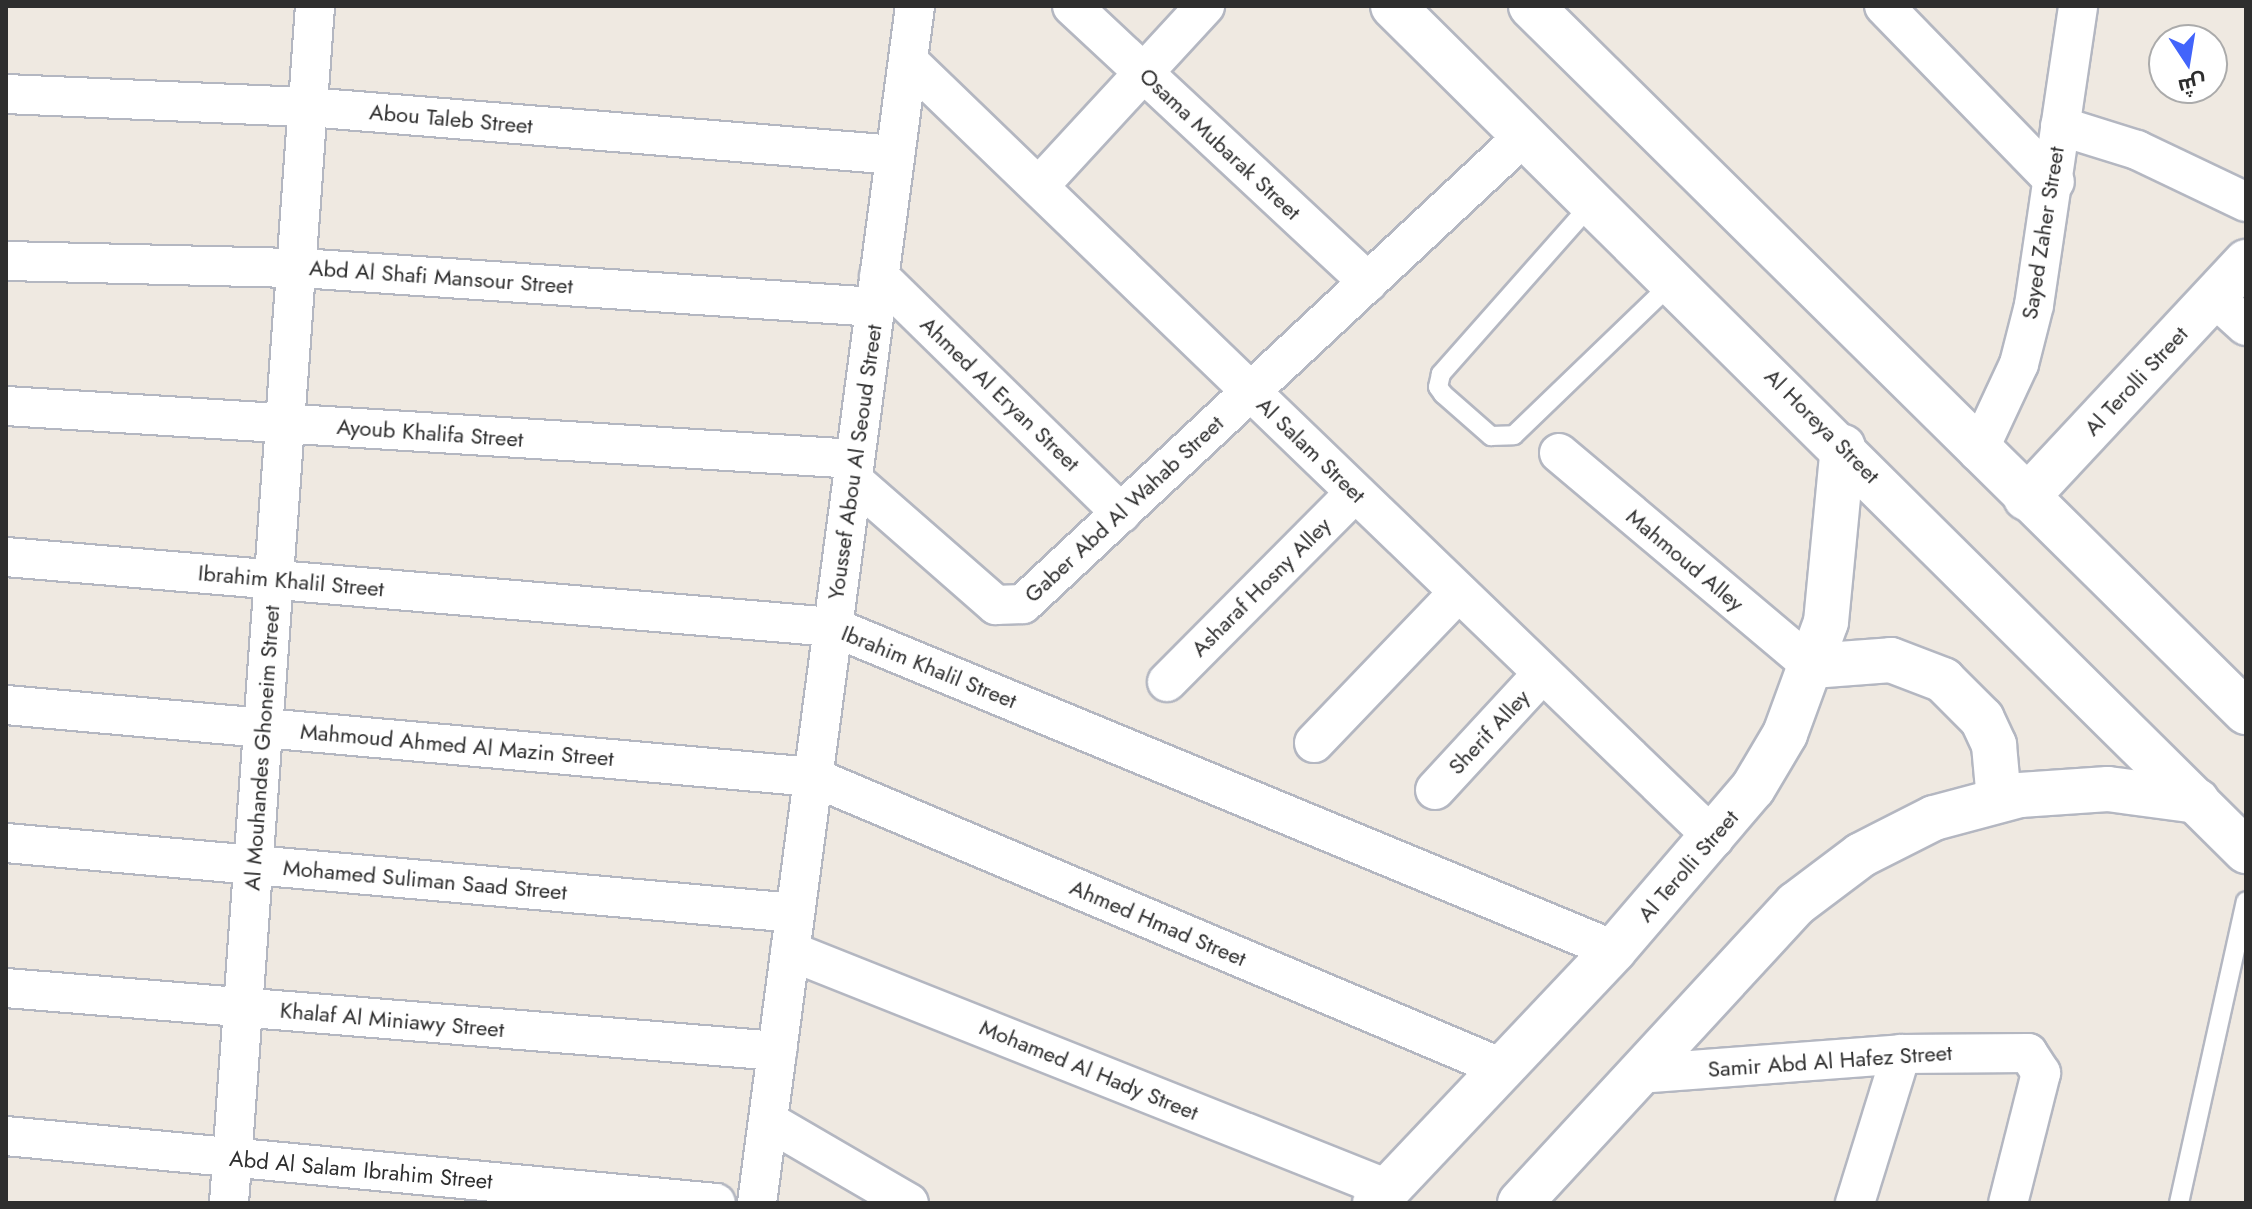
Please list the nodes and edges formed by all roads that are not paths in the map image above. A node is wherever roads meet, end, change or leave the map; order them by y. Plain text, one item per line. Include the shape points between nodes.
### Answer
1 (315, 6) edge
2 (1072, 6) edge
3 (1205, 6) edge
4 (1393, 6) edge
5 (1531, 6) edge
6 (1884, 6) edge
7 (2078, 6) edge
8 (910, 7) edge
9 (908, 61) junction
10 (1143, 73) junction
11 (6, 94) edge
12 (308, 107) junction
13 (2060, 126) junction
14 (1525, 135) junction
15 (895, 155) junction
16 (2055, 182) junction
17 (1039, 186) junction
18 (1593, 202) junction
19 (2246, 202) edge
20 (6, 261) edge
21 (2246, 262) edge
22 (300, 268) junction
23 (1674, 281) junction
24 (1368, 282) junction
25 (877, 292) junction
26 (2230, 312) edge
27 (1250, 392) junction
28 (6, 406) edge
29 (285, 424) junction
30 (1843, 447) junction
31 (1978, 452) junction
32 (1559, 453) dead end
33 (854, 470) junction
34 (1355, 493) junction
35 (2026, 498) junction
36 (1121, 513) junction
37 (6, 557) edge
38 (274, 580) junction
39 (1459, 592) junction
40 (833, 627) junction
41 (1812, 666) junction
42 (1542, 674) junction
43 (1167, 682) dead end
44 (6, 705) edge
45 (2246, 712) edge
46 (263, 728) junction
47 (1314, 743) dead end
48 (813, 777) junction
49 (1435, 790) dead end
50 (1999, 800) junction
51 (2197, 801) junction
52 (1714, 838) junction
53 (6, 843) edge
54 (2246, 851) edge
55 (253, 865) junction
56 (2246, 901) edge
57 (795, 913) junction
58 (1614, 950) junction
59 (790, 951) junction
60 (6, 988) edge
61 (243, 1007) junction
62 (777, 1051) junction
63 (1901, 1054) junction
64 (1502, 1068) junction
65 (1638, 1074) junction
66 (768, 1121) junction
67 (6, 1136) edge
68 (232, 1157) junction
69 (1381, 1196) edge
70 (229, 1203) edge
71 (716, 1203) edge
72 (757, 1203) edge
73 (909, 1203) edge
74 (1520, 1203) edge
75 (1855, 1203) edge
76 (2008, 1203) edge
77 (2179, 1203) edge

1 - 12 street, Al Mouhandes Ghoneim Street
2 - 10 street, Osama Mubarak Street
3 - 10 street
4 - 14 street, Al Horeya Street
5 - 31 street
6 - 16 street
7 - 13 street, Sayed Zaher Street
8 - 9 street, Youssef Abou Al Seoud Street
9 - 15 street, Youssef Abou Al Seoud Street
9 - 17 street, Al Salam Street
10 - 17 street
10 - 24 street, Osama Mubarak Street
11 - 12 street, Abou Taleb Street
12 - 15 street, Abou Taleb Street
12 - 22 street, Al Mouhandes Ghoneim Street
13 - 16 street, Sayed Zaher Street
13 - 19 street via 2137,150
14 - 18 street, Al Horeya Street
14 - 24 street, Gaber Abd Al Wahab Street
15 - 25 street, Youssef Abou Al Seoud Street
16 - 31 street, Sayed Zaher Street via 2019,364
17 - 27 street, Al Salam Street
18 - 23 street, Al Horeya Street
18 - 23 lane via 1441,374 1438,387 1443,394 1491,436 1514,435
20 - 22 street, Abd Al Shafi Mansour Street
21 - 26 street, Al Terolli Street
22 - 25 street, Abd Al Shafi Mansour Street
22 - 29 street, Al Mouhandes Ghoneim Street
23 - 30 street, Al Horeya Street
24 - 27 street, Gaber Abd Al Wahab Street
25 - 33 street, Youssef Abou Al Seoud Street
25 - 36 street, Ahmed Al Eryan Street
26 - 35 street, Al Terolli Street
27 - 34 street, Al Salam Street
27 - 36 street, Gaber Abd Al Wahab Street
28 - 29 street, Ayoub Khalifa Street
29 - 33 street, Ayoub Khalifa Street
29 - 38 street, Al Mouhandes Ghoneim Street
30 - 41 street, Al Terolli Street via 1835,568
30 - 51 street, Al Horeya Street
31 - 35 street
32 - 41 street, Mahmoud Alley
33 - 36 street, Gaber Abd Al Wahab Street via 996,605 1009,607 1035,597
33 - 40 street, Youssef Abou Al Seoud Street
34 - 39 street, Al Salam Street
34 - 43 street, Asharaf Hosny Alley
35 - 45 street
37 - 38 street, Ibrahim Khalil Street
38 - 40 street, Ibrahim Khalil Street
38 - 46 street, Al Mouhandes Ghoneim Street
39 - 42 street, Al Salam Street
39 - 47 street
40 - 48 street, Youssef Abou Al Seoud Street
40 - 58 street, Ibrahim Khalil Street
41 - 50 street via 1891,660 1943,680 1982,719 1994,745
41 - 52 street, Al Terolli Street via 1785,734
42 - 49 street, Sherif Alley
42 - 52 street, Al Salam Street
44 - 46 street, Mahmoud Ahmed Al Mazin Street
46 - 48 street, Mahmoud Ahmed Al Mazin Street
46 - 55 street, Al Mouhandes Ghoneim Street
48 - 57 street, Youssef Abou Al Seoud Street
48 - 64 street, Ahmed Hmad Street
50 - 51 street via 2108,789
50 - 65 street via 1897,835 1827,878 1796,904
51 - 54 street, Al Horeya Street
52 - 58 street, Al Terolli Street
53 - 55 street, Mohamed Suliman Saad Street
55 - 57 street, Mohamed Suliman Saad Street
55 - 61 street, Al Mouhandes Ghoneim Street
56 - 77 lane
57 - 59 street, Youssef Abou Al Seoud Street
58 - 64 street, Al Terolli Street
59 - 62 street, Youssef Abou Al Seoud Street
59 - 69 street, Mohamed Al Hady Street
60 - 61 street, Khalaf Al Miniawy Street
61 - 62 street, Khalaf Al Miniawy Street
61 - 68 street, Al Mouhandes Ghoneim Street
62 - 66 street, Youssef Abou Al Seoud Street
63 - 65 street, Samir Abd Al Hafez Street
63 - 75 street
63 - 76 street, Samir Abd Al Hafez Street via 2022,1052 2034,1057 2041,1073
64 - 69 street, Al Terolli Street
65 - 74 street
66 - 72 street, Youssef Abou Al Seoud Street
66 - 73 street
67 - 68 street, Abd Al Salam Ibrahim Street
68 - 70 street, Al Mouhandes Ghoneim Street
68 - 71 street, Abd Al Salam Ibrahim Street

